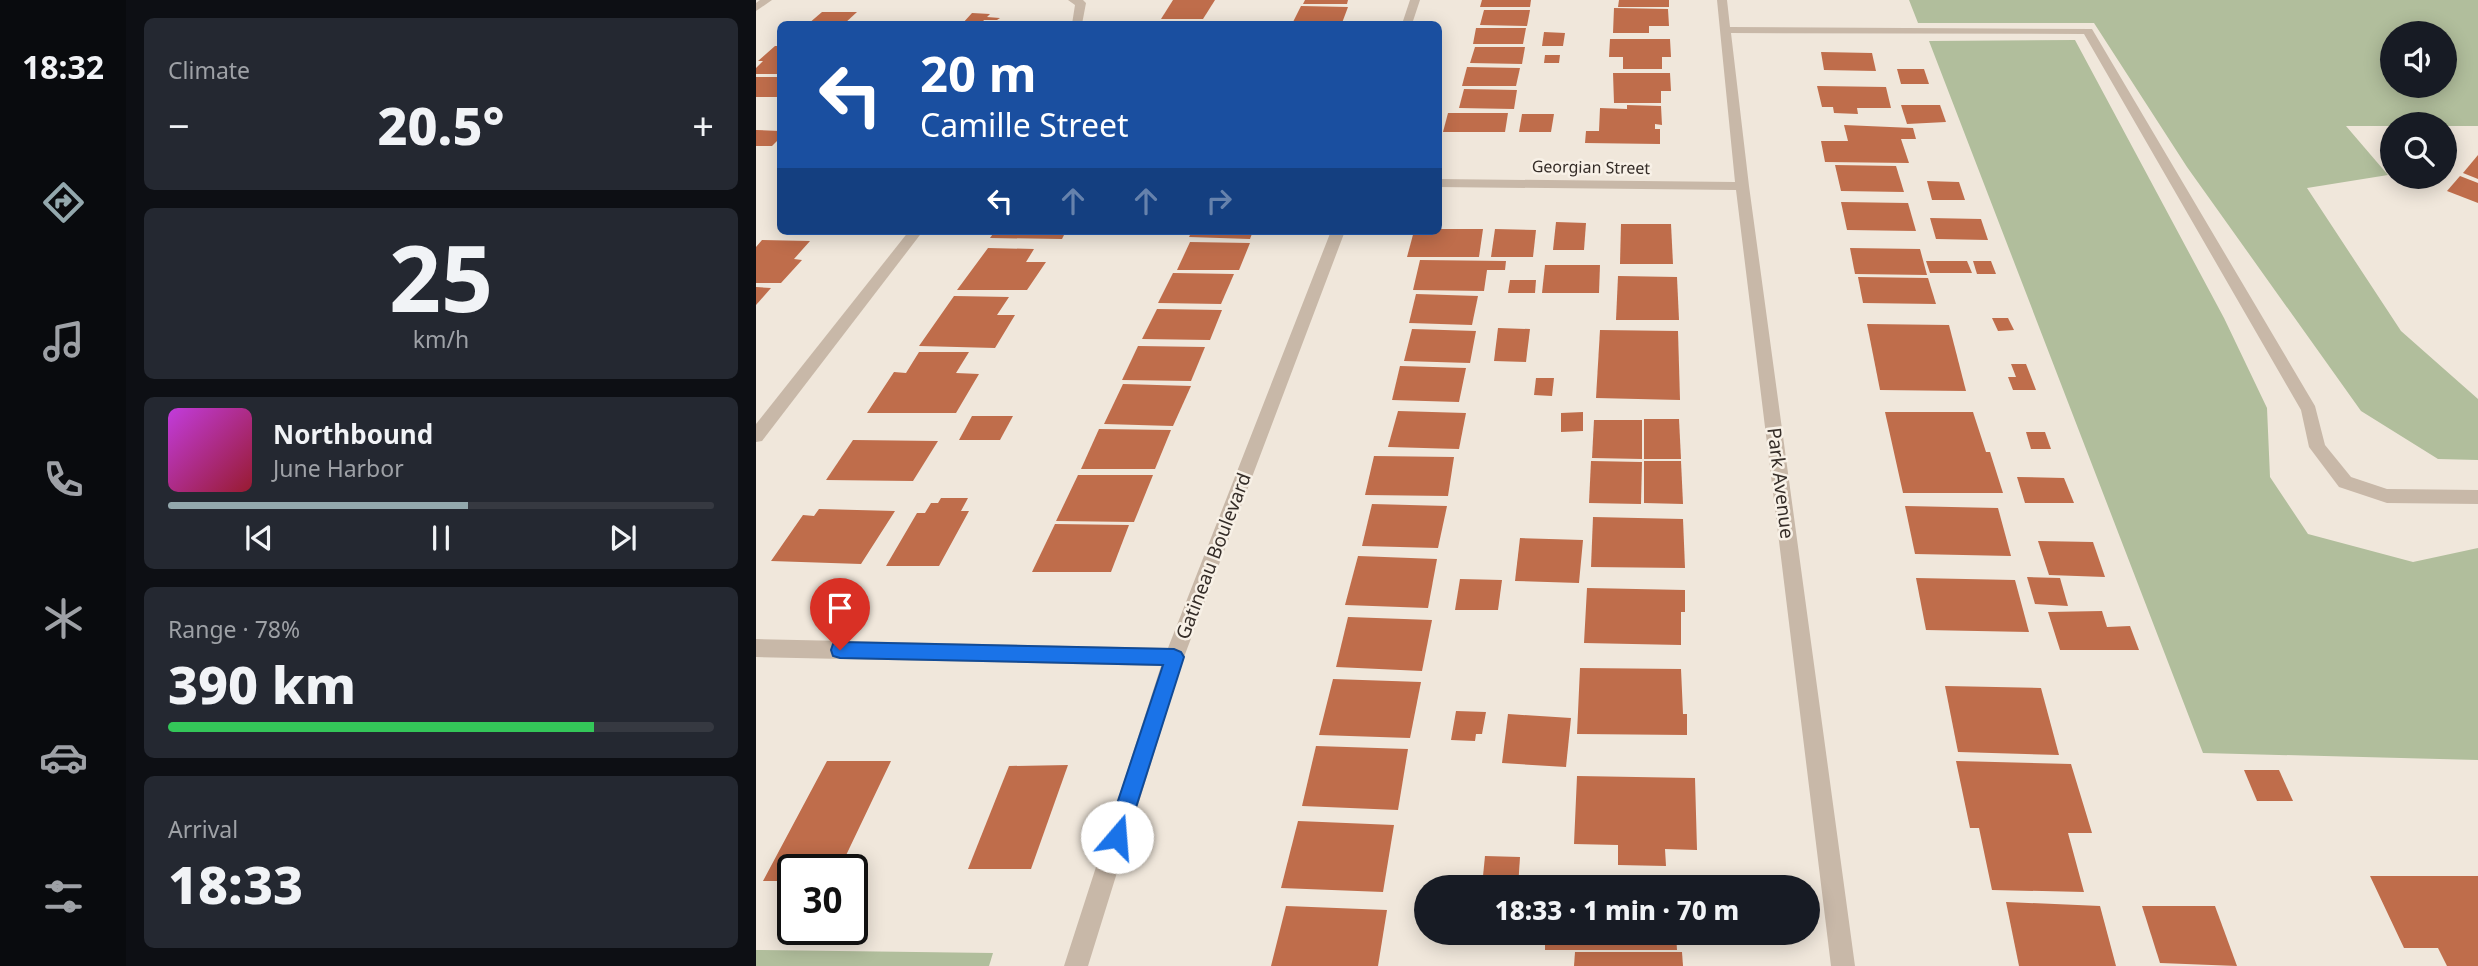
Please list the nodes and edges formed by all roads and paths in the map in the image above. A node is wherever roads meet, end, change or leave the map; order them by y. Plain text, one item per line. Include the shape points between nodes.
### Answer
1 (767, 0) edge
2 (1073, 0) edge
3 (1415, 0) edge
4 (1722, 0) edge
5 (756, 8) edge
6 (1078, 21) edge
7 (1408, 21) edge
8 (1725, 30) junction
9 (1442, 183) edge
10 (1742, 186) junction
11 (913, 235) edge
12 (1336, 235) edge
13 (756, 436) edge
14 (2478, 496) edge
15 (756, 648) edge
16 (1174, 657) junction
17 (1076, 966) edge
18 (1843, 966) edge

1 - 5 street
2 - 6 street via 1082,3
3 - 7 street
4 - 8 street, Park Avenue
8 - 10 street, Park Avenue
8 - 14 street via 2088,31 2309,410 2317,447 2345,482 2387,496
9 - 10 street, Georgian Street
10 - 18 street, Park Avenue
11 - 13 street
12 - 16 street, Gatineau Boulevard
15 - 16 street
16 - 17 street, Gatineau Boulevard

